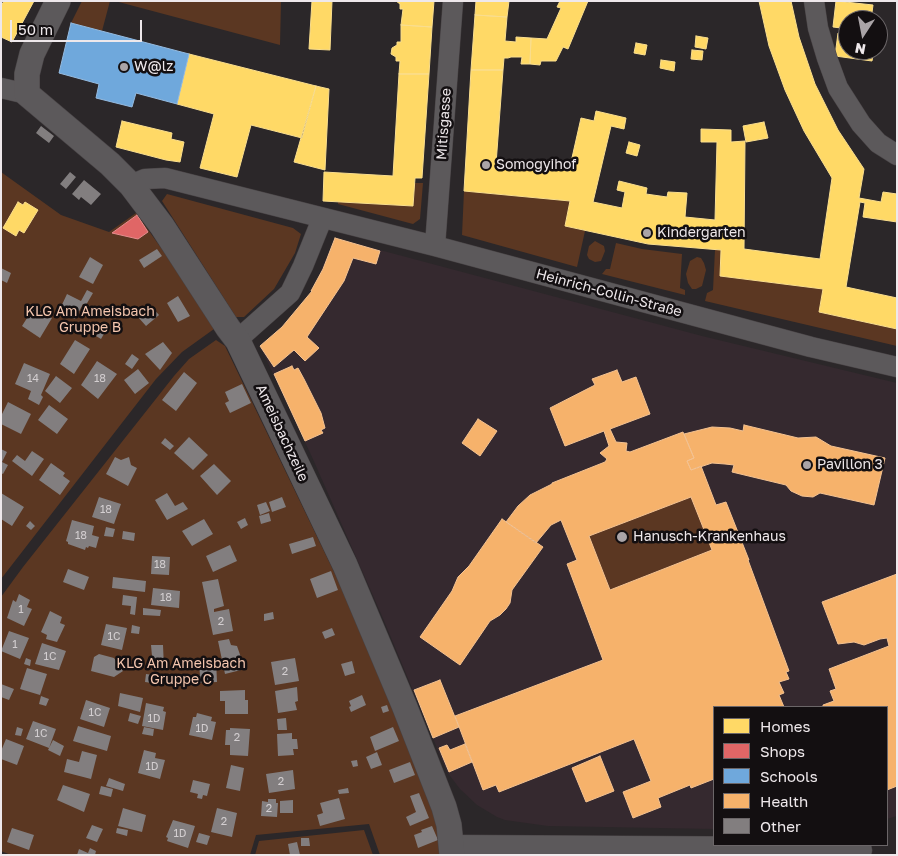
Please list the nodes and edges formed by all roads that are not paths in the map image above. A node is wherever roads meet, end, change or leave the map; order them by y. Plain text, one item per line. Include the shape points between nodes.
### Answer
1 (58, 1) edge
2 (453, 1) edge
3 (814, 1) edge
4 (1, 88) edge
5 (27, 94) junction
6 (897, 155) edge
7 (131, 185) junction
8 (322, 218) junction
9 (435, 246) junction
10 (238, 341) junction
11 (897, 367) edge
12 (452, 850) edge
13 (862, 850) dead end

1 - 5 street via 32,54
2 - 9 street, Mitisgasse
3 - 6 street via 826,58 838,88 861,124 878,143
4 - 5 street, Ameisbachzeile
5 - 7 street, Ameisbachzeile
7 - 8 street, Heinrich-Collin-Straße via 164,178
7 - 10 street, Ameisbachzeile
8 - 9 street, Heinrich-Collin-Straße
8 - 10 street via 290,293
9 - 11 street, Heinrich-Collin-Straße
10 - 12 street, Ameisbachzeile via 345,566 432,774 449,825
12 - 13 street via 797,847

